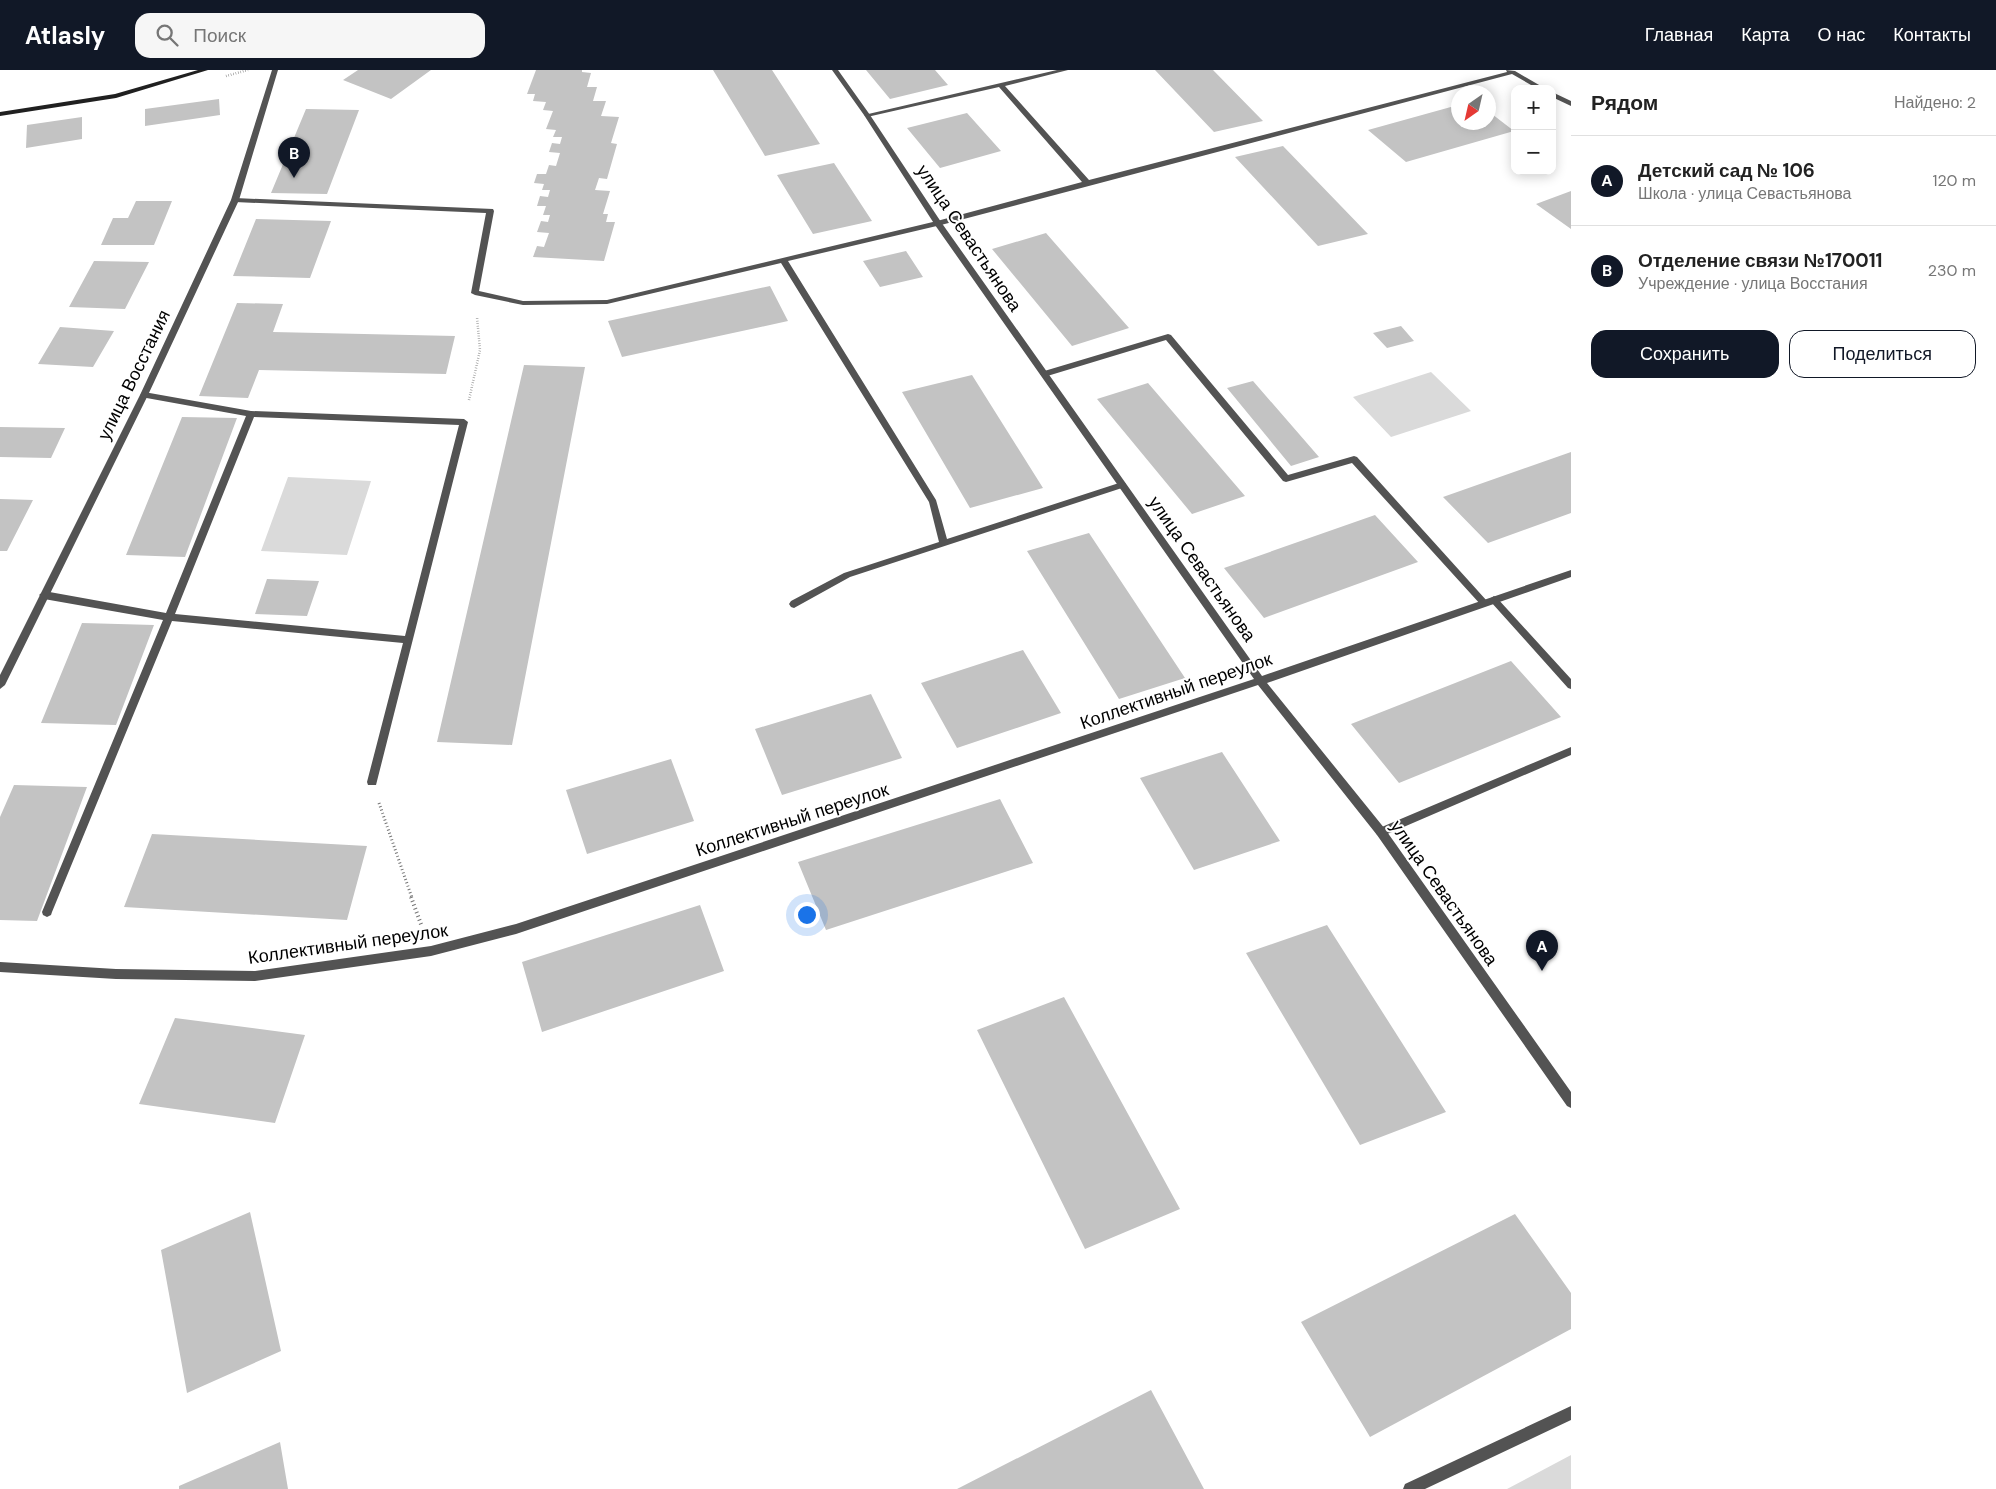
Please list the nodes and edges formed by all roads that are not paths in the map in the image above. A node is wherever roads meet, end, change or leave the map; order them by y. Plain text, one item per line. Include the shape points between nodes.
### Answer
1 (205, 70) edge
2 (275, 70) edge
3 (835, 70) edge
4 (1065, 70) edge
5 (1511, 71) edge
6 (1001, 85) junction
7 (1536, 85) edge
8 (1556, 96) edge
9 (1571, 104) edge
10 (0, 114) edge
11 (867, 114) junction
12 (1086, 183) junction
13 (236, 200) junction
14 (938, 223) junction
15 (783, 260) junction
16 (1044, 374) junction
17 (144, 395) junction
18 (251, 414) junction
19 (1122, 485) junction
20 (943, 542) junction
21 (1571, 573) edge
22 (44, 595) junction
23 (1489, 602) junction
24 (794, 604) dead end
25 (169, 617) junction
26 (408, 640) junction
27 (1260, 680) junction
28 (1571, 684) edge
29 (0, 685) edge
30 (1571, 751) edge
31 (372, 782) road end
32 (1381, 832) junction
33 (47, 912) dead end
34 (0, 967) edge
35 (1571, 1102) edge
36 (1571, 1413) edge
37 (1410, 1489) edge

1 - 10 main road via 116,96
2 - 13 street, улица Восстания
3 - 11 street, улица Севастьянова
4 - 6 street
5 - 7 street
5 - 12 street
6 - 11 street
6 - 12 street
8 - 9 street
11 - 14 street, улица Севастьянова
12 - 14 street
13 - 15 street via 490,211 475,293 523,303 607,302
13 - 17 street, улица Восстания
14 - 15 street
14 - 16 street, улица Севастьянова
15 - 20 street via 933,502
16 - 19 street, улица Севастьянова
16 - 23 street via 1168,337 1286,479 1354,459
17 - 18 street
17 - 22 street, улица Восстания
18 - 25 street
18 - 26 street via 464,422
19 - 20 street
19 - 27 street, улица Севастьянова
20 - 24 street via 847,575
21 - 23 street, Коллективный переулок
22 - 25 street
22 - 29 street, улица Восстания
23 - 27 street, Коллективный переулок
23 - 28 street
25 - 26 street
25 - 33 street
26 - 31 street
27 - 32 street, улица Севастьянова
27 - 34 street, Коллективный переулок via 516,930 431,952 254,976 116,974
30 - 32 street
32 - 35 street, улица Севастьянова
36 - 37 street

